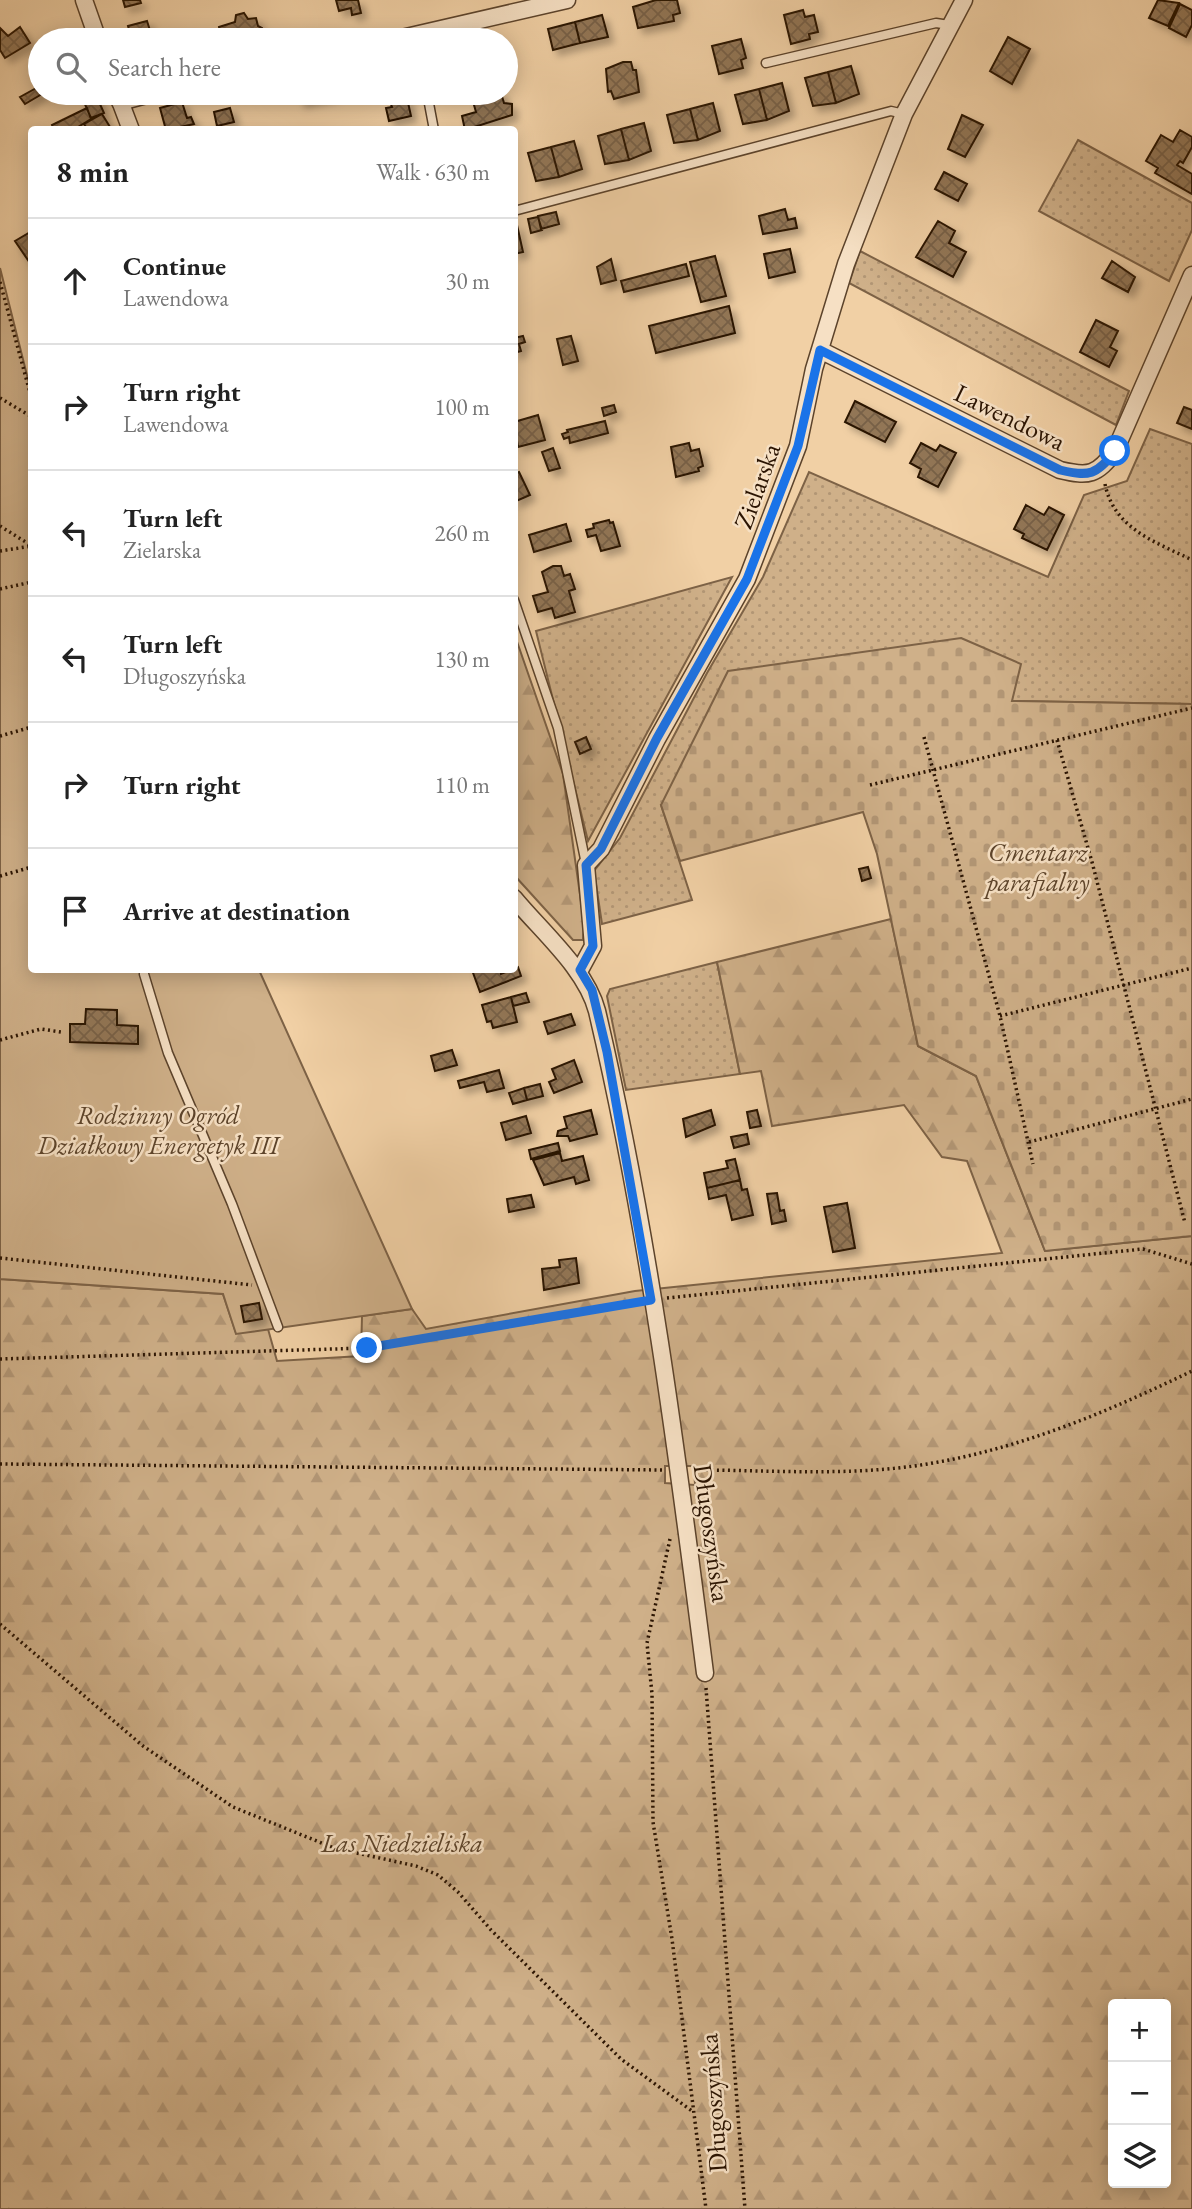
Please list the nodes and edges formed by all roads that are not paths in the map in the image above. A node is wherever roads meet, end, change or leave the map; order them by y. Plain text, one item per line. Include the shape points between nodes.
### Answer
1 (84, 0) edge
2 (567, 0) edge
3 (964, 0) edge
4 (949, 25) junction
5 (94, 28) edge
6 (453, 28) edge
7 (766, 63) dead end
8 (122, 105) edge
9 (429, 105) edge
10 (904, 114) junction
11 (130, 126) edge
12 (433, 126) edge
13 (518, 210) edge
14 (1192, 275) edge
15 (820, 350) junction
16 (518, 612) edge
17 (586, 865) junction
18 (518, 903) edge
19 (580, 970) junction
20 (144, 974) dead end
21 (278, 1327) dead end
22 (705, 1673) road end

1 - 5 street
2 - 6 street
3 - 4 street, Zielarska
4 - 7 lane via 936,23
4 - 10 street, Zielarska
8 - 11 street
9 - 12 lane
10 - 13 lane via 891,111
10 - 15 street, Zielarska via 846,264
14 - 15 street, Lawendowa via 1115,451 1102,468 1083,475 1060,470
15 - 17 street, Zielarska via 798,446 747,579 657,738 601,849
16 - 17 lane via 558,728
17 - 19 street via 593,946
18 - 19 street, Długoszyńska
19 - 22 street, Długoszyńska via 592,990 607,1052 679,1470
20 - 21 lane via 168,1053

